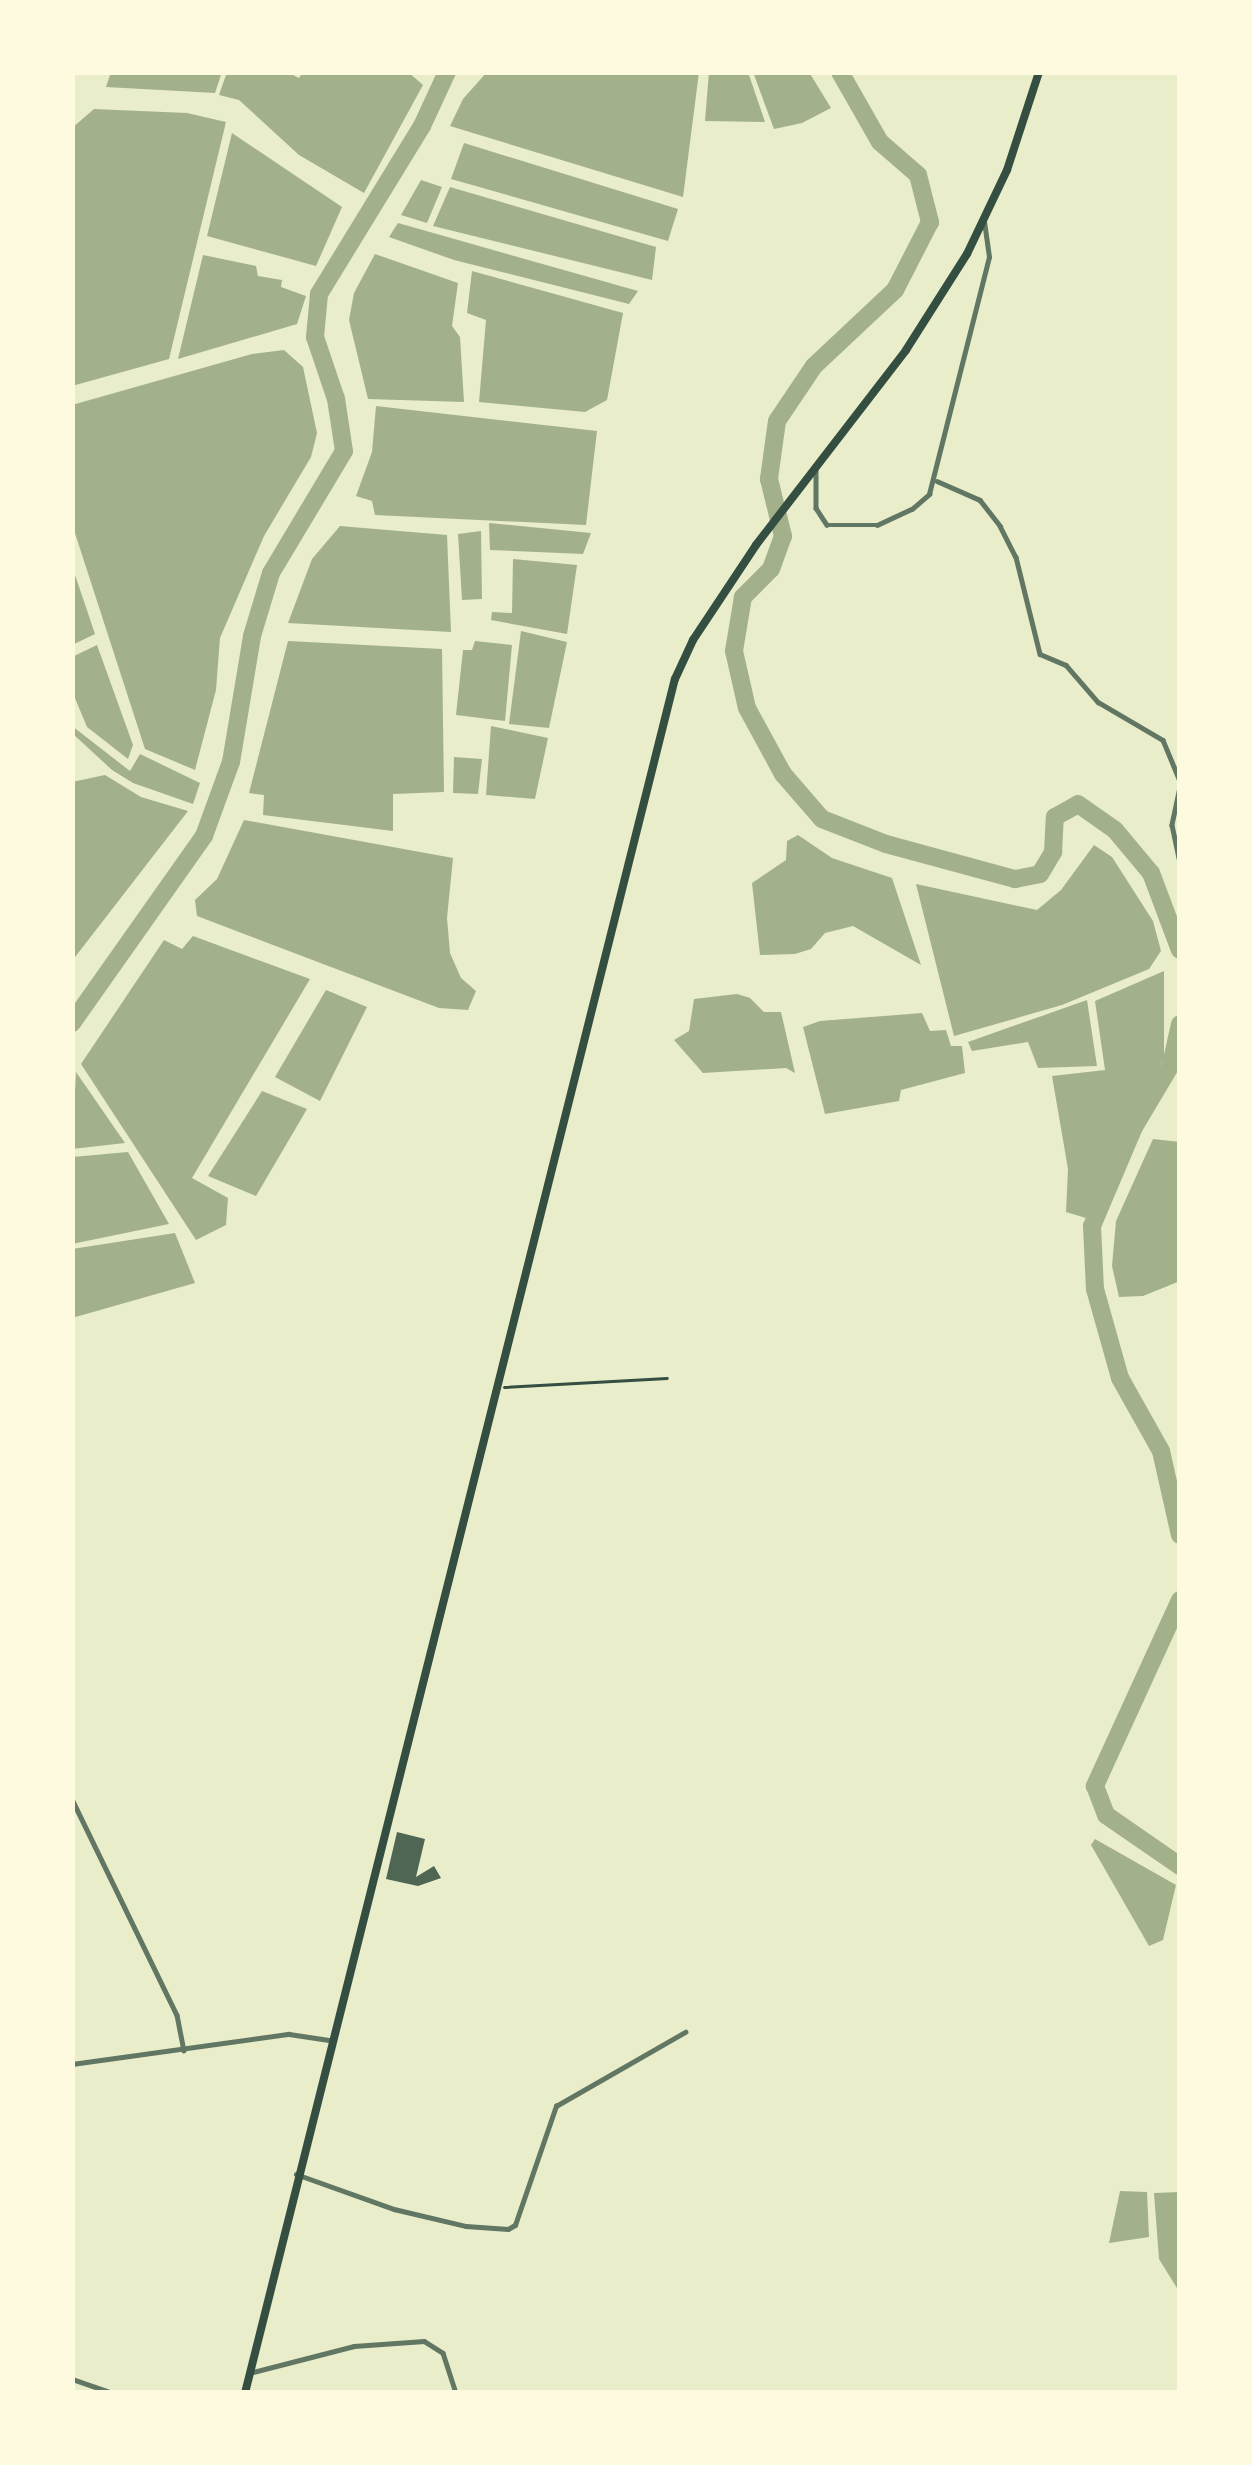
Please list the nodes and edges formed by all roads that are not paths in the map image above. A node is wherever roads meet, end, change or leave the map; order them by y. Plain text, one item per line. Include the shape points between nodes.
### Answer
1 (1039, 72) edge
2 (984, 222) junction
3 (816, 465) junction
4 (937, 481) junction
5 (1180, 784) edge
6 (1180, 862) edge
7 (72, 1799) edge
8 (685, 2032) dead end
9 (329, 2040) junction
10 (184, 2050) junction
11 (72, 2064) edge
12 (296, 2174) junction
13 (251, 2372) junction
14 (72, 2379) edge
15 (113, 2393) edge
16 (245, 2393) edge
17 (456, 2393) edge

1 - 2 main road
2 - 3 main road via 906,350
2 - 4 street via 989,257
3 - 4 street via 818,516 844,529 902,515
3 - 9 main road via 693,640 668,700
4 - 5 street via 980,500 1000,526 1016,557 1040,654 1066,665 1098,702 1163,740
5 - 6 street via 1172,825
7 - 10 street via 177,2014
8 - 12 street via 556,2106 508,2229 444,2222
9 - 10 street via 289,2034
9 - 12 main road
10 - 11 street
12 - 13 main road
13 - 16 main road
13 - 17 street via 353,2346 424,2341 449,2364
14 - 15 street

